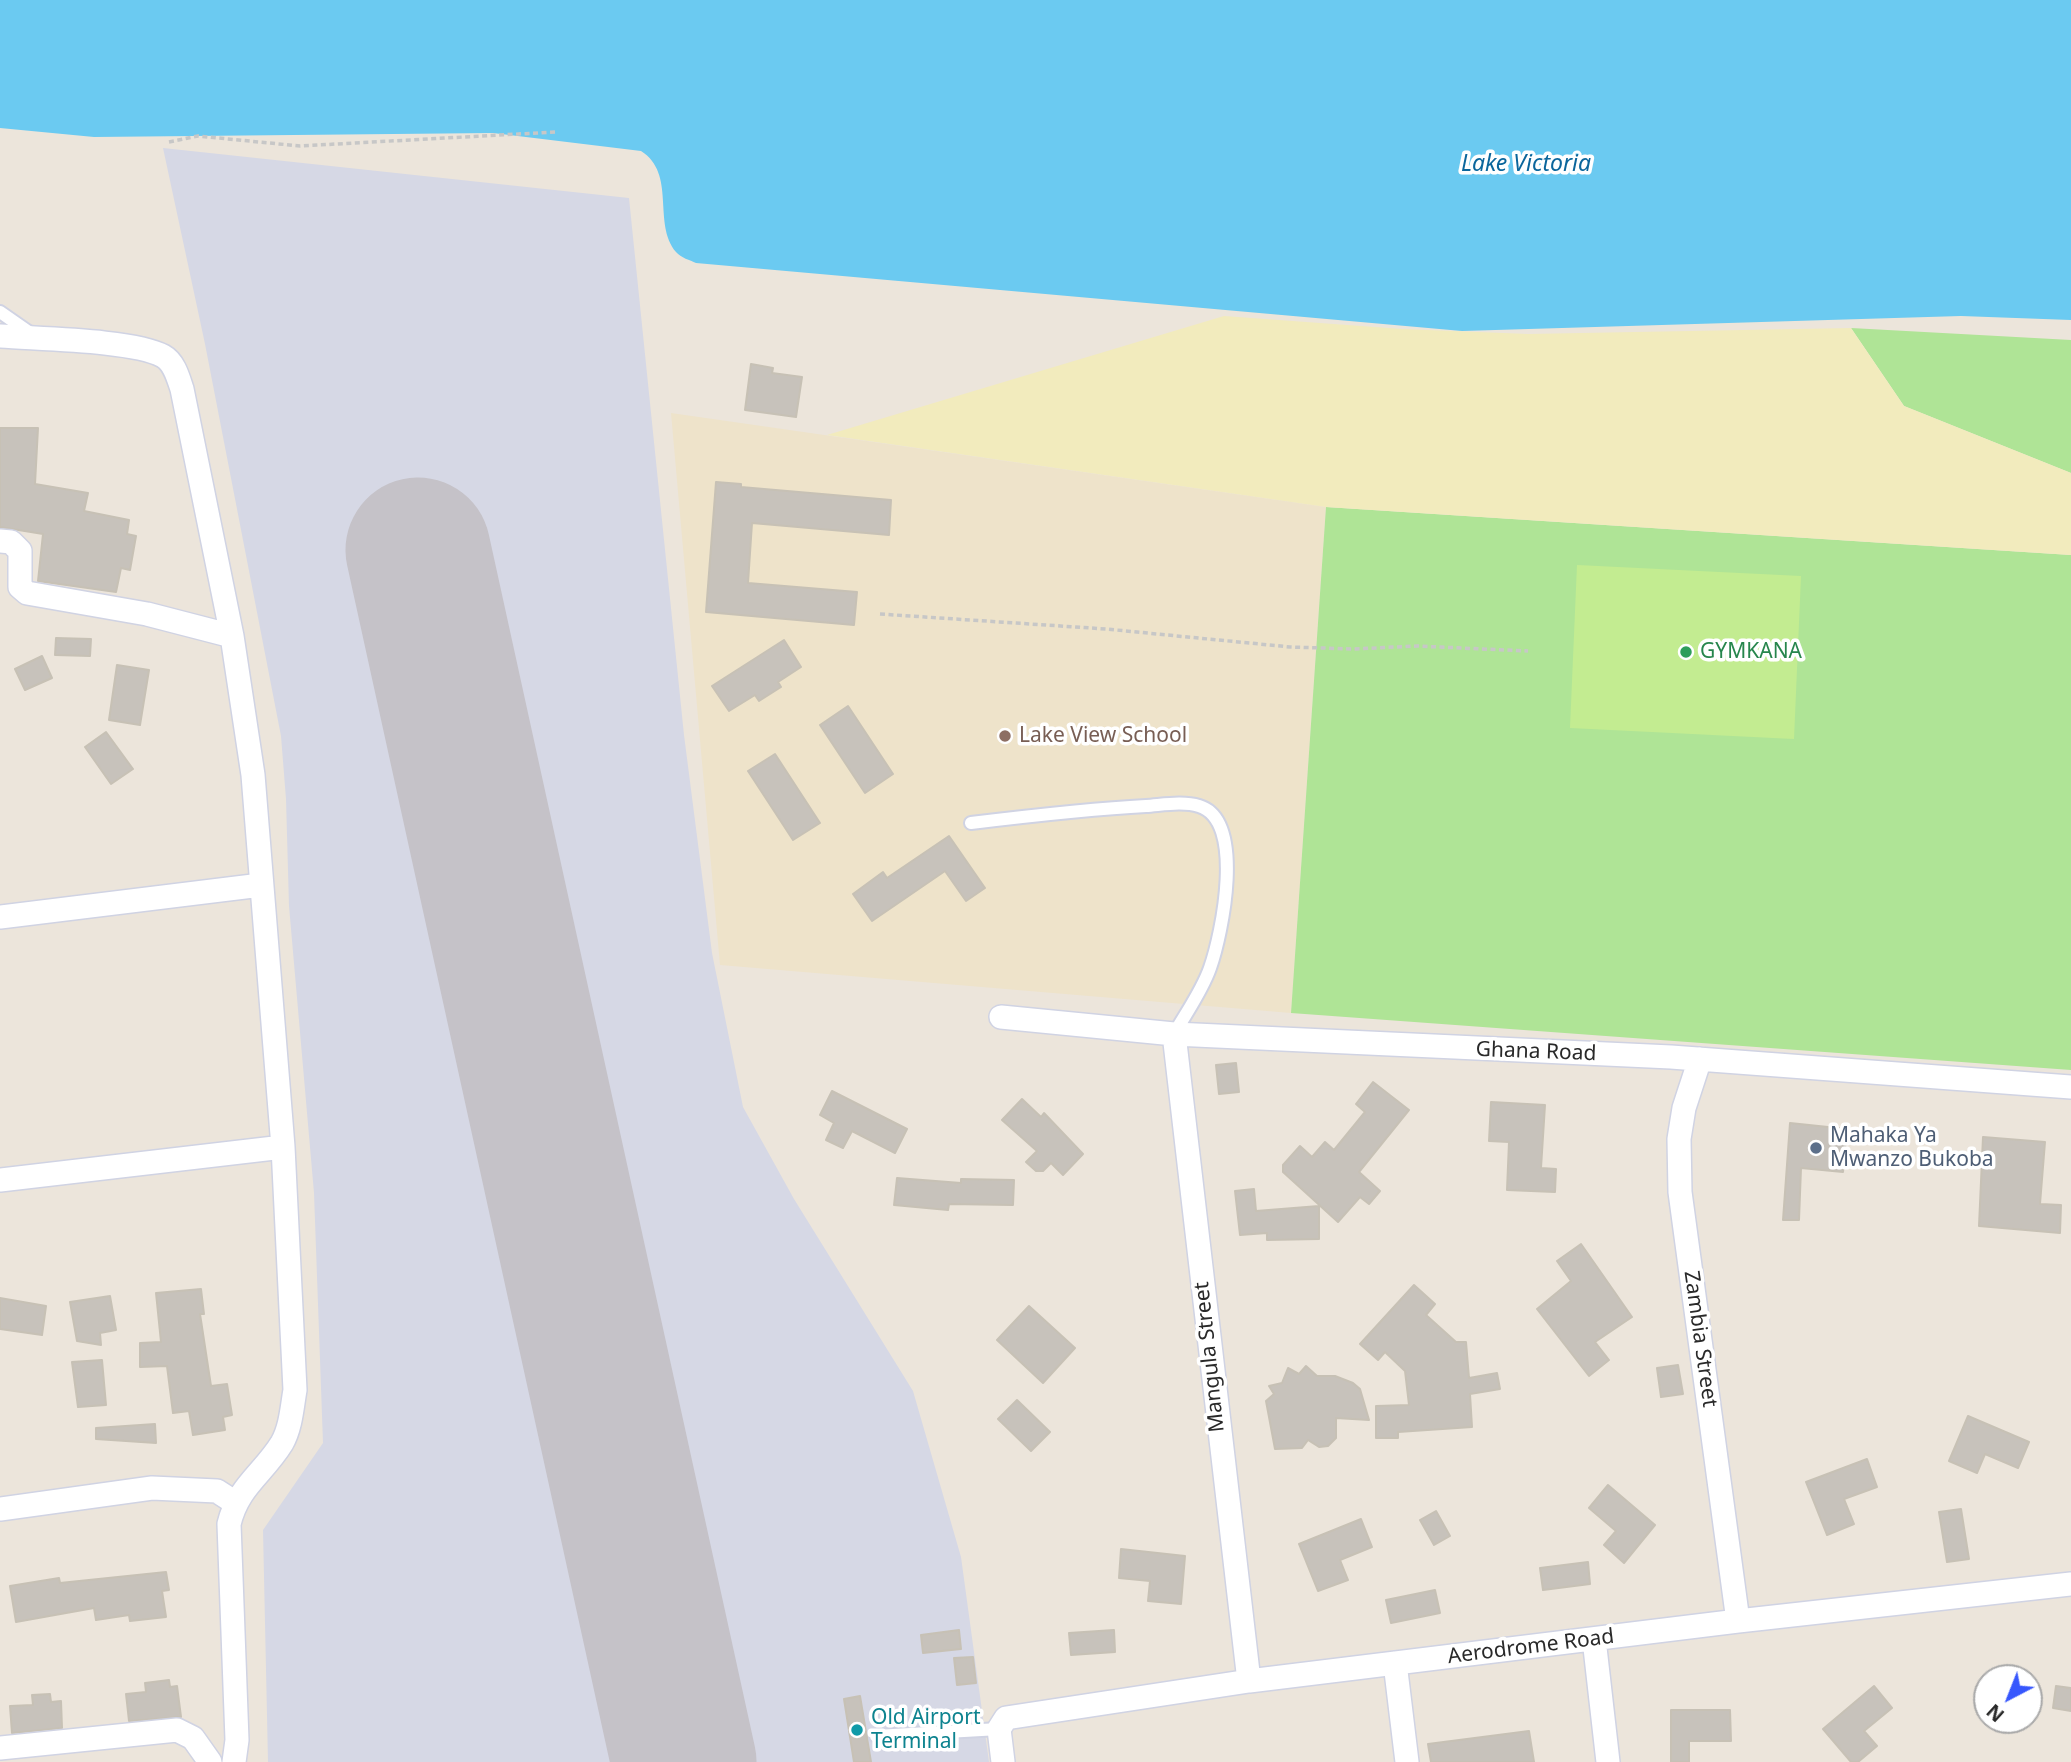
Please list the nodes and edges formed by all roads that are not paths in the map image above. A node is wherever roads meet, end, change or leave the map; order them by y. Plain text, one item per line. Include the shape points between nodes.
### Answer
1 (0, 312) edge
2 (0, 336) edge
3 (39, 339) junction
4 (0, 541) edge
5 (232, 636) junction
6 (971, 823) dead end
7 (261, 885) junction
8 (0, 917) edge
9 (1001, 1017) dead end
10 (1174, 1034) junction
11 (1700, 1059) junction
12 (2071, 1087) edge
13 (283, 1147) junction
14 (0, 1180) edge
15 (234, 1502) junction
16 (0, 1509) edge
17 (2071, 1584) edge
18 (1738, 1621) junction
19 (1594, 1639) junction
20 (1395, 1663) junction
21 (1249, 1681) junction
22 (999, 1729) junction
23 (876, 1736) dead end
24 (0, 1748) edge
25 (210, 1762) edge
26 (234, 1762) edge
27 (1003, 1762) edge
28 (1407, 1762) edge
29 (1608, 1762) edge

1 - 3 lane
2 - 3 street
3 - 5 street via 143,348 166,357 176,370
4 - 5 street via 11,542 20,551 20,587 27,593 147,614
5 - 7 street via 251,763
6 - 10 lane via 1097,808 1181,804 1200,806 1213,814 1223,827 1227,848 1223,909 1210,969
7 - 8 street
7 - 13 street
9 - 10 street, Ghana Road
10 - 11 street, Ghana Road
10 - 21 street, Mangula Street
11 - 12 street, Ghana Road
11 - 18 street, Zambia Street via 1679,1139 1680,1192
13 - 14 street
13 - 15 street via 295,1390 282,1442
15 - 16 street via 217,1491 152,1488
15 - 26 street via 228,1553 237,1740
17 - 18 street, Aerodrome Road
18 - 19 street, Aerodrome Road
19 - 20 street, Aerodrome Road
19 - 29 street
20 - 21 street, Aerodrome Road
20 - 28 street
21 - 22 street, Aerodrome Road via 1006,1718
22 - 23 lane
22 - 27 street
24 - 25 street via 177,1730 193,1738

